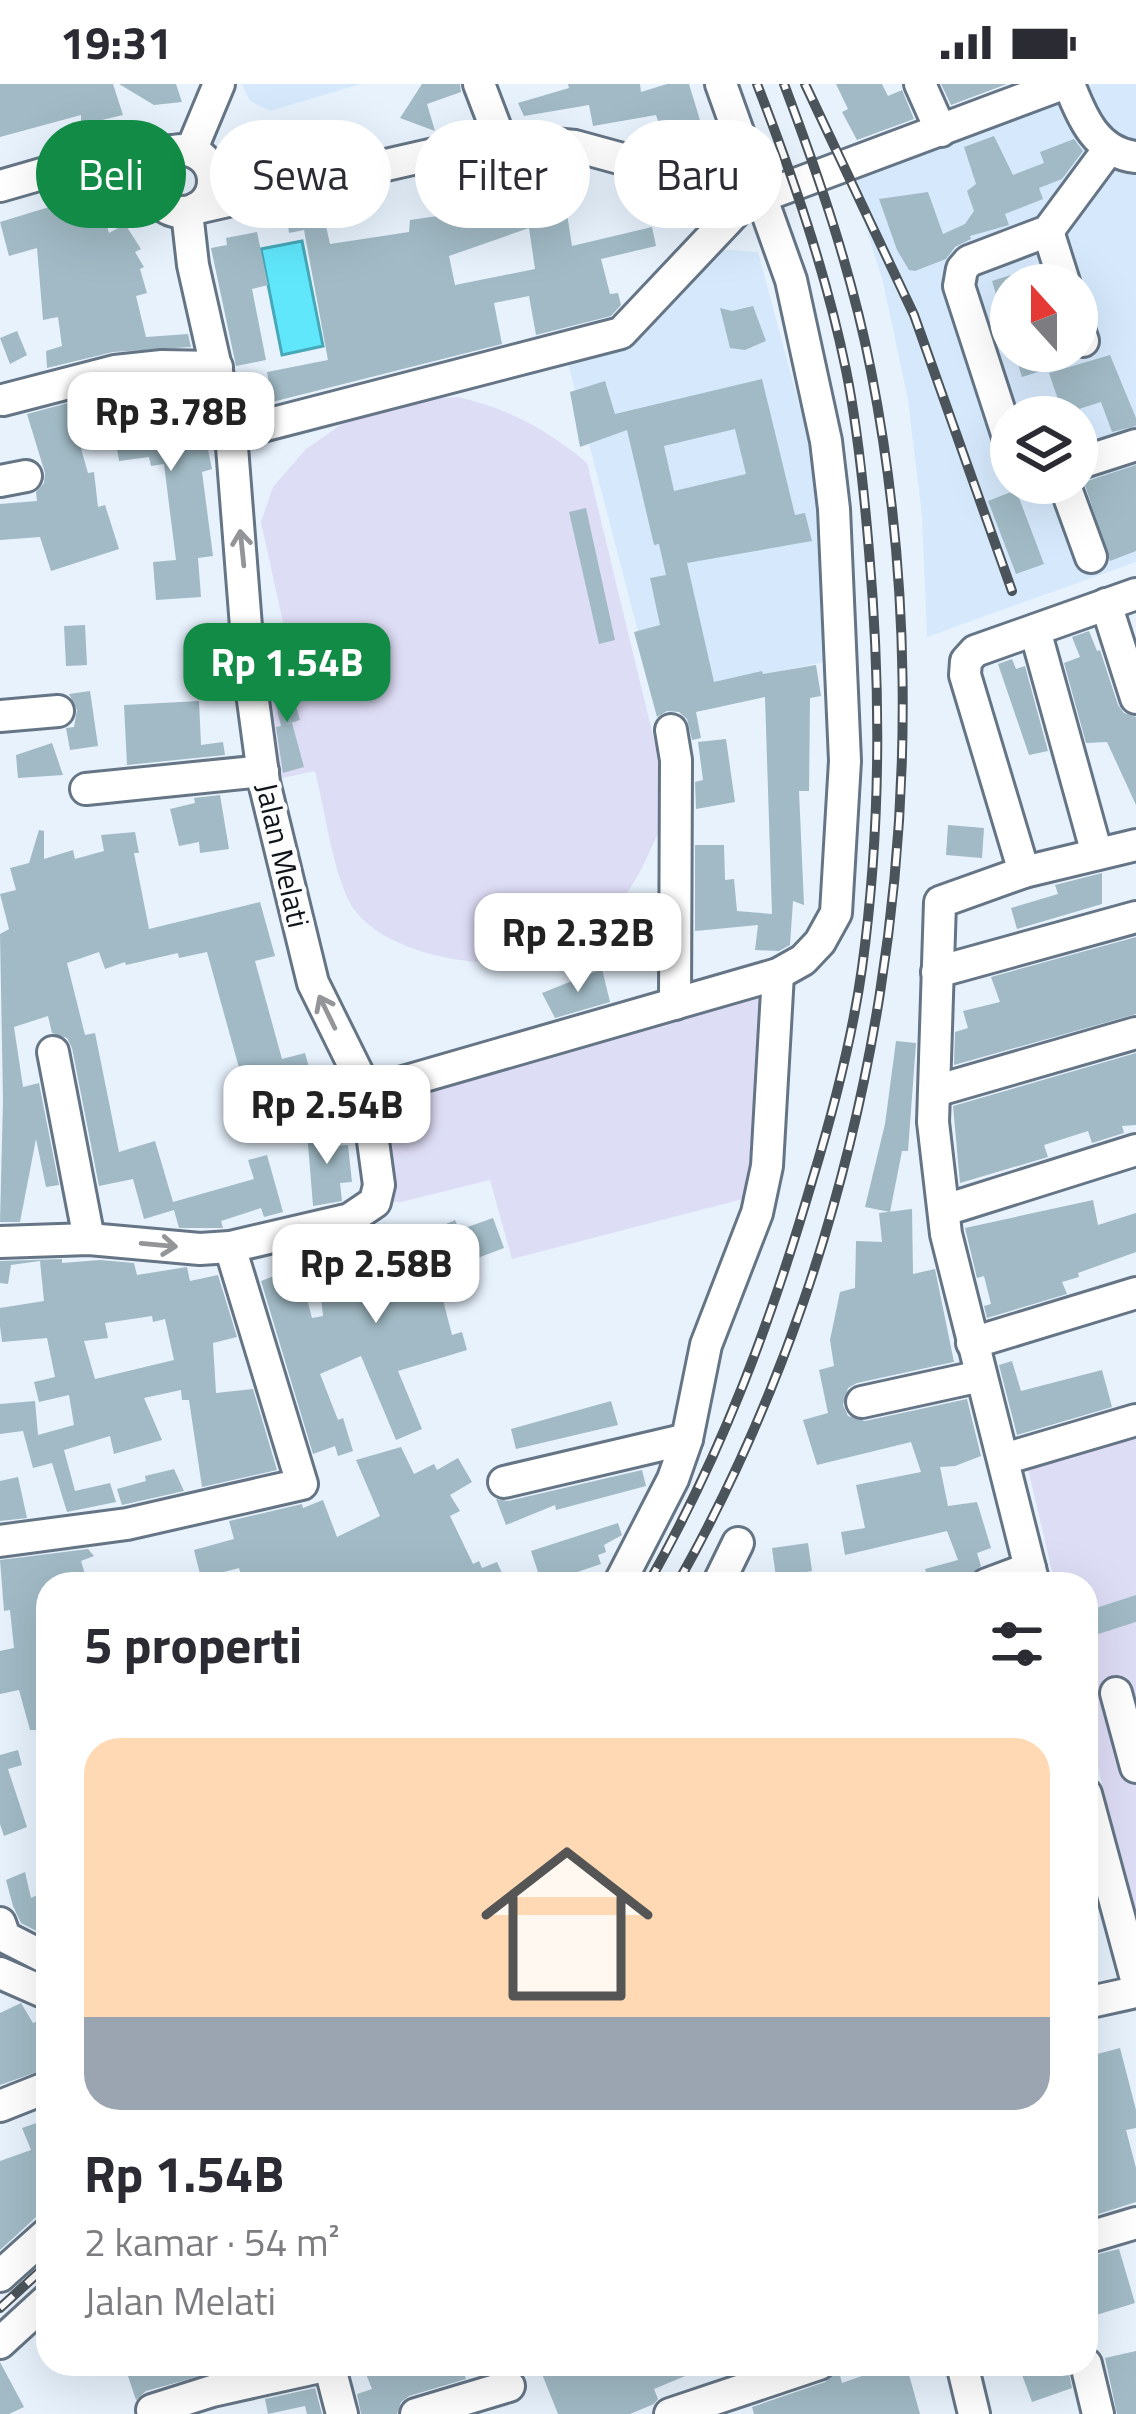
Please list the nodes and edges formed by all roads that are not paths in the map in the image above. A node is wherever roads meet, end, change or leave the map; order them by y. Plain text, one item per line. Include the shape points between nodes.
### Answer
1 (219, 84) edge
2 (479, 84) edge
3 (721, 84) edge
4 (920, 84) edge
5 (1066, 84) edge
6 (493, 120) edge
7 (733, 120) edge
8 (941, 131) junction
9 (188, 152) junction
10 (1122, 154) edge
11 (210, 167) edge
12 (36, 176) edge
13 (0, 186) edge
14 (782, 190) edge
15 (210, 206) edge
16 (186, 210) edge
17 (192, 210) junction
18 (721, 228) edge
19 (772, 228) edge
20 (1048, 232) junction
21 (1058, 264) edge
22 (218, 367) junction
23 (996, 396) edge
24 (3, 400) dead end
25 (231, 434) junction
26 (1136, 445) edge
27 (1098, 457) edge
28 (1072, 504) edge
29 (1091, 557) dead end
30 (1136, 594) edge
31 (1106, 604) junction
32 (1035, 630) junction
33 (1136, 698) edge
34 (58, 711) dead end
35 (0, 716) edge
36 (671, 730) dead end
37 (263, 771) junction
38 (86, 789) dead end
39 (1136, 845) edge
40 (1097, 854) junction
41 (1024, 872) junction
42 (1136, 917) edge
43 (937, 972) junction
44 (778, 974) junction
45 (675, 1004) junction
46 (1136, 1033) edge
47 (53, 1052) dead end
48 (366, 1090) junction
49 (935, 1091) junction
50 (254, 1125) dead end
51 (1136, 1150) edge
52 (945, 1210) junction
53 (88, 1239) junction
54 (0, 1242) edge
55 (230, 1247) junction
56 (1136, 1293) edge
57 (972, 1343) junction
58 (981, 1376) junction
59 (862, 1402) dead end
60 (1136, 1420) edge
61 (687, 1439) junction
62 (1004, 1459) junction
63 (504, 1482) dead end
64 (0, 1541) edge
65 (738, 1543) dead end
66 (625, 1572) edge
67 (724, 1572) edge
68 (1031, 1572) edge
69 (1113, 1694) edge
70 (1136, 1767) edge
71 (1098, 1838) edge
72 (0, 1923) edge
73 (29, 1975) edge
74 (1136, 1978) edge
75 (1136, 1992) edge
76 (1098, 2000) edge
77 (36, 2092) edge
78 (0, 2106) edge
79 (1136, 2222) edge
80 (1098, 2234) edge
81 (36, 2244) edge
82 (0, 2276) edge
83 (36, 2310) edge
84 (0, 2343) edge
85 (277, 2376) edge
86 (332, 2376) edge
87 (783, 2376) edge
88 (965, 2376) edge
89 (1089, 2376) edge
90 (508, 2386) dead end
91 (152, 2410) dead end
92 (342, 2414) edge
93 (416, 2414) edge
94 (670, 2414) edge
95 (974, 2414) edge
96 (1099, 2414) edge

1 - 9 street
2 - 6 street
3 - 7 street
4 - 8 street
5 - 8 street
5 - 10 street via 1080,113
8 - 14 street
9 - 11 street
9 - 17 street, Jalan Melati via 208,163 214,183
10 - 20 street
12 - 13 street
15 - 17 street
16 - 17 street
17 - 22 street, Jalan Melati via 193,265
18 - 25 street via 622,334
19 - 44 street via 826,441 845,761 836,913 803,960
20 - 21 street
20 - 23 street via 969,261 959,278
22 - 24 street via 115,371
22 - 25 street, Jalan Melati
37 -> 25 street, Jalan Melati
26 - 27 street
28 - 29 street
30 - 31 street
31 - 32 street
31 - 33 street
32 - 40 street
32 - 41 street via 974,651 965,675
34 - 35 street
36 - 45 street
37 - 38 street
48 -> 37 street, Jalan Melati via 313,983
39 - 40 street
40 - 41 street
41 - 43 street via 940,902
42 - 43 street
43 - 49 street
44 - 45 street
44 - 61 street via 762,1194 706,1345
45 - 48 street
46 - 49 street
47 - 53 street
48 - 50 street
48 - 55 street, Jalan Melati via 376,1202 350,1219
49 - 52 street
51 - 52 street
52 - 57 street
53 - 54 street
53 -> 55 street
55 - 64 street via 302,1484 127,1524
56 - 57 street
57 - 58 street
58 - 59 street
58 - 62 street
60 - 62 street
61 - 63 street
61 - 66 street
62 - 68 street
65 - 67 street
69 - 70 street
71 - 74 street
72 - 73 street
75 - 76 street
77 - 78 street
79 - 80 street
81 - 82 street
83 - 84 street
85 - 91 street
86 - 92 street
87 - 94 street
88 - 95 street
89 - 96 street
90 - 93 street

